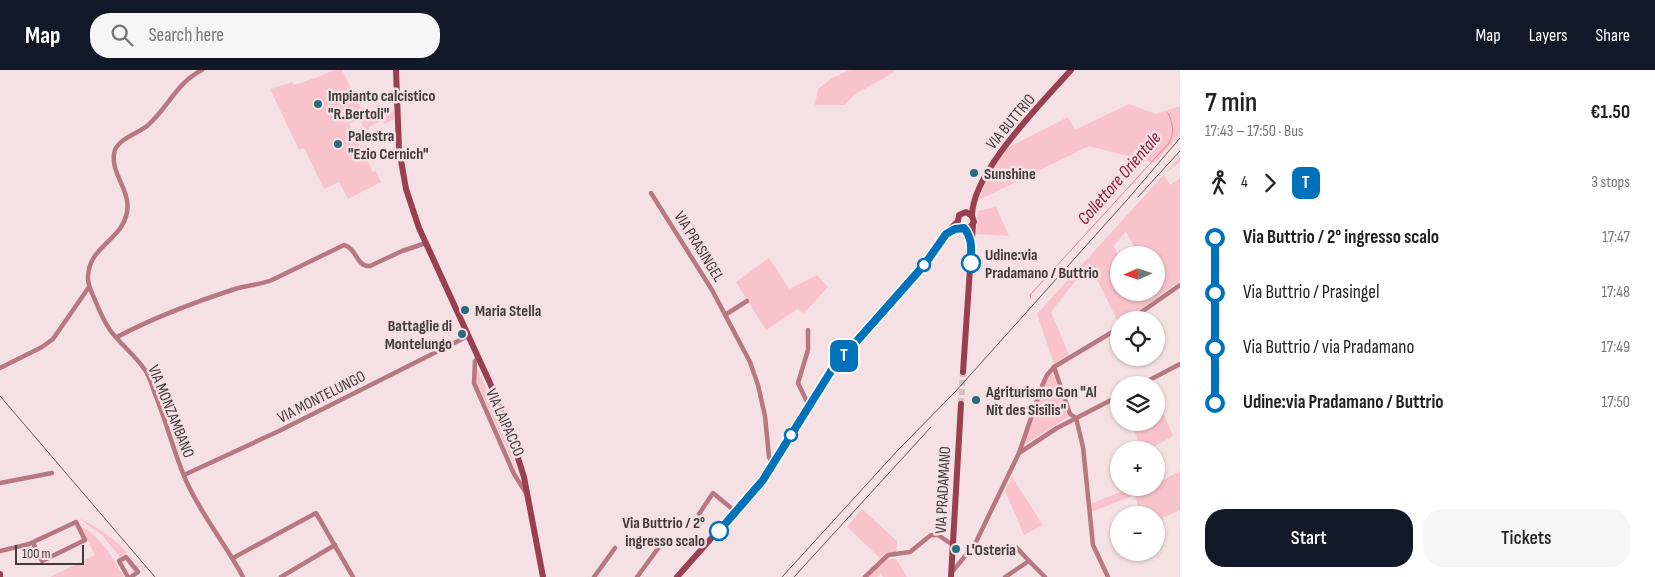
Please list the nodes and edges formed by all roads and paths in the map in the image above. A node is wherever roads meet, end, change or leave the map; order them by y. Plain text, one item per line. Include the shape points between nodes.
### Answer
1 (202, 70) edge
2 (396, 70) edge
3 (1071, 70) edge
4 (651, 192) dead end
5 (977, 194) junction
6 (962, 213) junction
7 (972, 216) junction
8 (958, 220) junction
9 (973, 224) junction
10 (964, 228) junction
11 (946, 234) junction
12 (426, 243) junction
13 (972, 246) junction
14 (1180, 285) edge
15 (89, 287) junction
16 (747, 301) dead end
17 (1143, 311) edge
18 (725, 315) junction
19 (808, 330) dead end
20 (1110, 333) edge
21 (468, 336) junction
22 (117, 337) junction
23 (478, 358) junction
24 (1180, 364) edge
25 (1054, 367) junction
26 (0, 368) edge
27 (962, 372) tunnel mouth
28 (1157, 376) edge
29 (1110, 401) edge
30 (961, 404) tunnel mouth
31 (809, 406) junction
32 (1076, 418) junction
33 (1018, 453) junction
34 (773, 465) junction
35 (52, 473) dead end
36 (184, 475) junction
37 (0, 483) edge
38 (528, 496) junction
39 (736, 512) junction
40 (699, 514) dead end
41 (662, 542) dead end
42 (33, 543) junction
43 (335, 545) junction
44 (953, 546) junction
45 (615, 548) dead end
46 (1017, 548) dead end
47 (0, 552) edge
48 (233, 558) junction
49 (1028, 560) junction
50 (951, 575) edge
51 (865, 576) edge
52 (130, 577) edge
53 (244, 577) edge
54 (281, 577) edge
55 (353, 577) edge
56 (543, 577) edge
57 (594, 577) edge
58 (638, 577) edge
59 (677, 577) edge
60 (1005, 577) edge
61 (1045, 577) edge
62 (1108, 577) edge

1 - 15 street via 178,88 160,114 114,150 114,163 125,191 128,213 118,232 92,260 88,271
2 - 12 street, VIA LAIPACCO via 402,170 411,206
3 - 5 street, VIA BUTTRIO via 1002,150
4 - 18 street, VIA PRASINGEL
5 - 6 street, VIA BUTTRIO
5 - 7 street, VIA BUTTRIO
6 - 7 street via 968,212
6 - 8 street, VIA BUTTRIO
7 - 9 street, VIA BUTTRIO
8 - 10 street
8 - 11 street, VIA BUTTRIO
9 - 10 street
9 - 13 street
10 - 11 street
10 - 13 street
11 - 31 street, VIA BUTTRIO via 925,264 833,368
12 - 21 street, VIA LAIPACCO
12 - 22 street via 370,266 361,264 353,250 344,245 272,280 237,288
13 - 27 street
14 - 17 street
15 - 22 street, VIA MONZAMBANO via 110,330
15 - 26 street via 53,339
16 - 18 street
18 - 34 street, VIA PRASINGEL via 753,368
19 - 31 street via 808,350 798,383
20 - 25 street
21 - 23 street, VIA LAIPACCO
21 - 36 street, VIA MONTELUNGO
22 - 36 street, VIA MONZAMBANO via 146,371
23 - 38 street, VIA LAIPACCO via 512,439
23 - 38 street, VIA LAIPACCO via 475,360 474,383 514,474
24 - 28 street
25 - 32 street via 1070,414
25 - 33 street via 1042,386
29 - 32 street
30 - 44 street, VIA PRADAMANO
31 - 34 street, VIA BUTTRIO
32 - 33 street
32 - 62 street via 1083,447 1093,545
33 - 50 street via 975,544
34 - 39 street, VIA BUTTRIO
35 - 37 street
36 - 48 street, VIA MONZAMBANO
38 - 56 street, VIA LAIPACCO
39 - 40 street via 713,493
39 - 59 street, VIA BUTTRIO
41 - 58 street
42 - 42 street via 76,522 86,540 42,562
42 - 47 street
43 - 48 street via 316,513
43 - 54 street
43 - 55 street
44 - 50 street, VIA PRADAMANO
44 - 51 street via 938,535 931,535 910,552 888,555
45 - 57 street
46 - 49 street
48 - 53 street, VIA MONZAMBANO
49 - 60 street
49 - 61 street
52 - 52 street via 138,572 126,557 119,561

